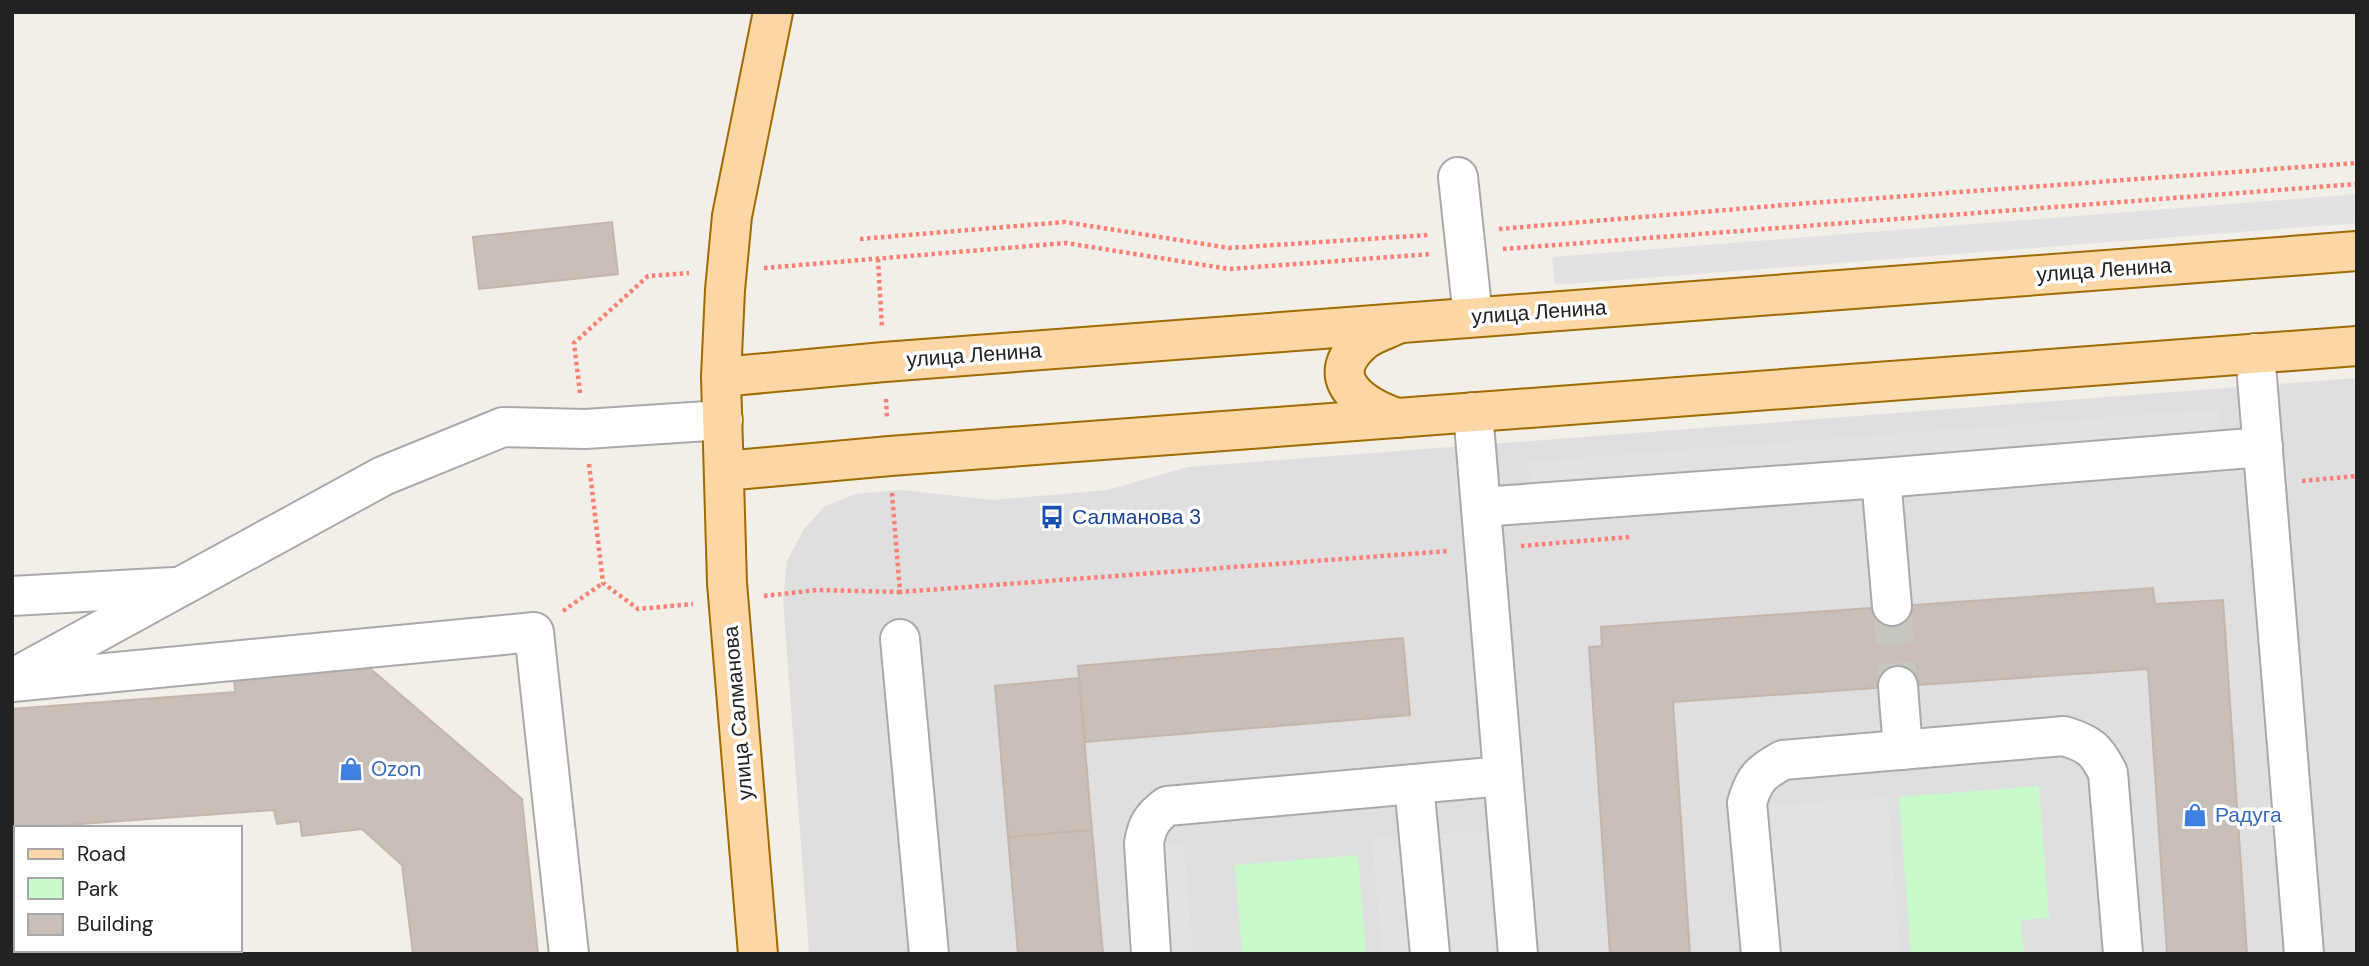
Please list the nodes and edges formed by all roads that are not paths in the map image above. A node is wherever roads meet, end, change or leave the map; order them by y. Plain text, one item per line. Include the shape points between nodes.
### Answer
1 (773, 12) edge
2 (1458, 177) dead end
3 (2357, 250) edge
4 (1473, 317) junction
5 (1401, 323) junction
6 (2357, 346) edge
7 (2255, 352) junction
8 (722, 377) junction
9 (1473, 412) junction
10 (1397, 418) junction
11 (723, 420) junction
12 (2263, 447) junction
13 (724, 471) junction
14 (1881, 478) junction
15 (1481, 506) junction
16 (183, 587) junction
17 (12, 596) edge
18 (1892, 606) tunnel mouth
19 (900, 639) dead end
20 (12, 680) edge
21 (1898, 686) tunnel mouth
22 (1903, 750) junction
23 (1503, 776) junction
24 (1414, 784) junction
25 (569, 954) edge
26 (758, 954) edge
27 (929, 954) edge
28 (1145, 954) edge
29 (1151, 954) edge
30 (1430, 954) edge
31 (1518, 954) edge
32 (1761, 954) edge
33 (2123, 954) edge
34 (2304, 954) edge

1 - 8 main road, улица Салманова via 732,216
2 - 4 lane
3 - 4 main road, улица Ленина
4 - 5 main road, улица Ленина
5 - 8 main road, улица Ленина
5 - 10 main road via 1363,341 1346,367 1346,380 1354,395
6 - 7 main road
7 - 9 main road
7 - 12 lane
8 - 11 main road, улица Салманова
9 - 10 main road
9 - 15 lane
10 - 13 main road
11 - 13 main road, улица Салманова
11 - 16 lane via 585,429 503,427 383,476
12 - 14 lane
12 - 34 lane
13 - 26 main road, улица Салманова via 727,583
14 - 15 lane
14 - 18 lane
15 - 23 lane
16 - 17 lane
16 - 20 lane
19 - 27 lane
20 - 25 lane via 534,632
21 - 22 lane
22 - 32 lane via 1783,760 1753,783 1747,803
22 - 33 lane via 2064,736 2082,741 2098,753 2108,773
23 - 24 lane
23 - 31 lane
24 - 29 lane via 1167,806 1147,826 1144,843
24 - 30 lane
28 - 29 lane

